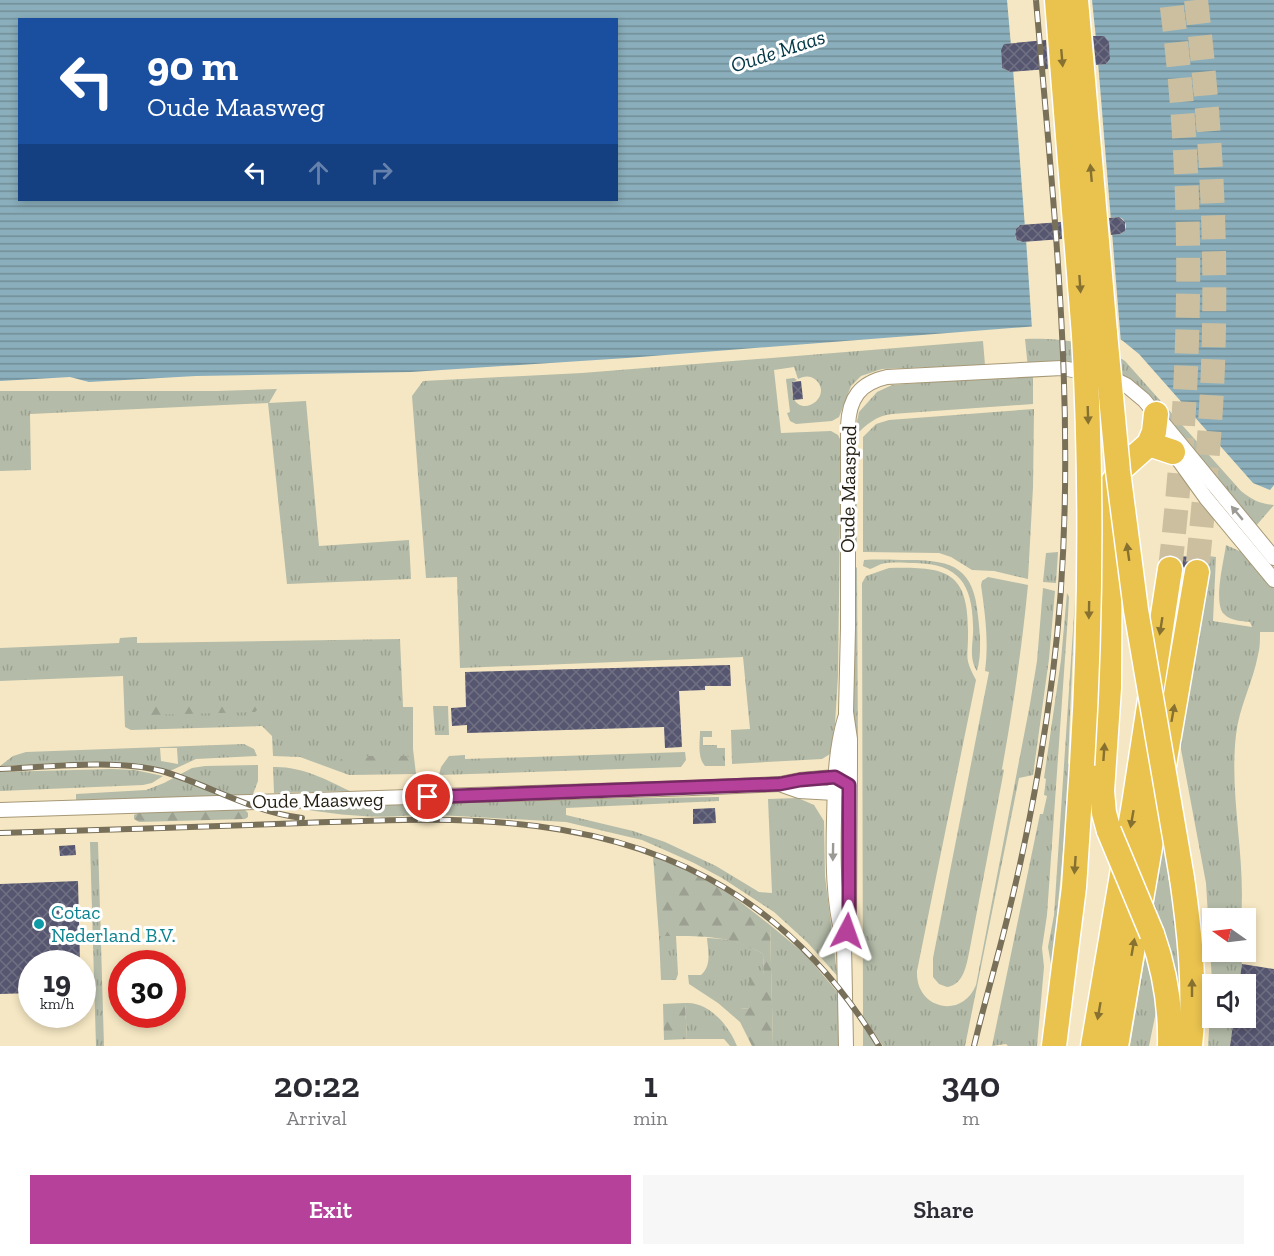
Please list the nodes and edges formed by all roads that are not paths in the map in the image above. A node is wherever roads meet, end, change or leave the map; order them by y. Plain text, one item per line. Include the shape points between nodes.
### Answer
1 (1057, 0) edge
2 (1076, 0) edge
3 (1153, 428) junction
4 (1173, 452) joint
5 (1274, 558) edge
6 (1170, 569) tunnel mouth
7 (1197, 572) tunnel mouth
8 (1272, 573) edge
9 (846, 712) junction
10 (835, 777) junction
11 (780, 784) junction
12 (849, 785) junction
13 (834, 793) junction
14 (0, 810) edge
15 (844, 944) junction
16 (846, 1046) edge
17 (1054, 1046) edge
18 (1093, 1046) edge
19 (1116, 1046) edge
20 (1170, 1046) edge
21 (1190, 1046) edge

1 -> 17 highway, bridge via 1088,410 1090,561 1089,657 1074,887
21 -> 2 highway, bridge via 1193,984 1189,933 1120,492
3 - 4 highway
5 -> 3 street, Oude Maaspad
3 - 9 street, Oude Maaspad via 1146,415 1121,392 1085,373 1062,368 872,380 854,397 848,426
20 -> 3 highway, bridge via 1166,981 1152,934 1109,831 1102,791 1108,688 1110,493 1122,468
4 - 8 street via 1206,498
6 -> 18 highway
19 -> 7 highway
9 - 10 street, Oude Maaspad
9 - 12 street, Oude Maaspad
10 - 11 street, Oude Maasweg
10 - 12 street
10 - 13 street
11 - 13 street, Oude Maasweg via 799,791
11 - 14 street, Oude Maasweg
12 - 13 street
12 - 15 street via 849,918
13 -> 15 street via 833,866 837,917
15 - 16 street

